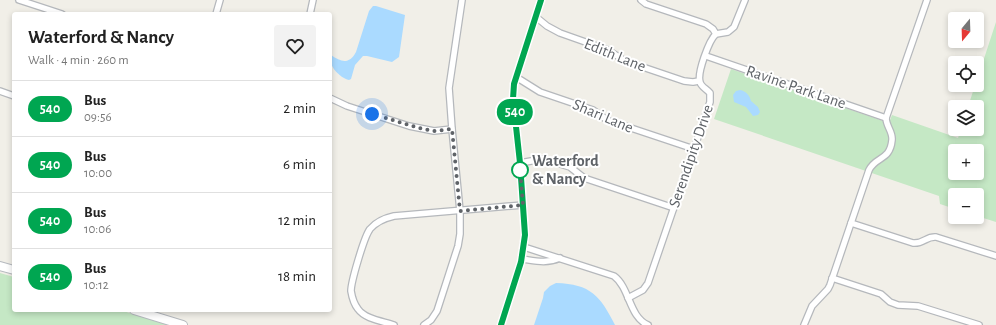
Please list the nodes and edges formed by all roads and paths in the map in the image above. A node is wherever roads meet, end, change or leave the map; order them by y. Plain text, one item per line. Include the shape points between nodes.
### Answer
1 (19, 0) edge
2 (220, 0) edge
3 (313, 0) edge
4 (462, 0) edge
5 (541, 0) edge
6 (641, 0) edge
7 (745, 0) edge
8 (927, 0) edge
9 (56, 12) edge
10 (217, 12) edge
11 (310, 12) edge
12 (536, 17) junction
13 (716, 34) junction
14 (706, 56) junction
15 (516, 77) junction
16 (699, 81) junction
17 (0, 91) edge
18 (12, 95) edge
19 (332, 99) edge
20 (886, 118) junction
21 (452, 129) junction
22 (694, 149) junction
23 (520, 163) junction
24 (523, 205) junction
25 (674, 208) junction
26 (460, 211) junction
27 (851, 223) junction
28 (524, 247) junction
29 (996, 256) edge
30 (560, 258) junction
31 (522, 259) junction
32 (0, 266) edge
33 (12, 269) edge
34 (832, 278) junction
35 (628, 298) junction
36 (141, 312) edge
37 (183, 325) edge
38 (394, 325) edge
39 (424, 325) edge
40 (501, 325) edge
41 (648, 325) edge
42 (804, 325) edge
43 (978, 325) edge

1 - 9 street
2 - 10 street
3 - 11 street
4 - 21 street via 449,88
5 - 12 street
6 - 13 street via 646,4 706,24
7 - 13 street via 734,28
8 - 20 street
12 - 15 street
12 - 16 street, Edith Lane via 553,30 608,50 625,61 684,81
13 - 14 street, Serendipity Drive via 710,42
14 - 16 street, Serendipity Drive
14 - 20 street, Ravine Park Lane
15 - 22 street, Shari Lane via 540,92 593,110 607,120
15 - 23 street via 513,99
16 - 22 street, Serendipity Drive via 711,97
17 - 18 street
19 - 21 street via 416,128 434,131
20 - 27 street via 892,136 891,146 882,159 871,165
21 - 26 street
22 - 25 street, Serendipity Drive
23 - 24 street
23 - 25 street via 547,160 570,167 584,178
24 - 26 street
24 - 28 street
25 - 35 street, Serendipity Drive via 646,287
26 - 38 street via 389,217 370,229 351,291 357,307 363,314
26 - 39 street via 460,238 456,253 437,311
27 - 29 street via 914,243 922,243 928,238 936,237
27 - 34 street
28 - 30 street
28 - 31 street
30 - 31 street via 551,262
30 - 35 street via 614,276
31 - 40 street
32 - 33 street
34 - 42 street via 828,289 812,306
34 - 43 street via 881,294 898,305 918,306
35 - 41 street via 639,320
36 - 37 street

